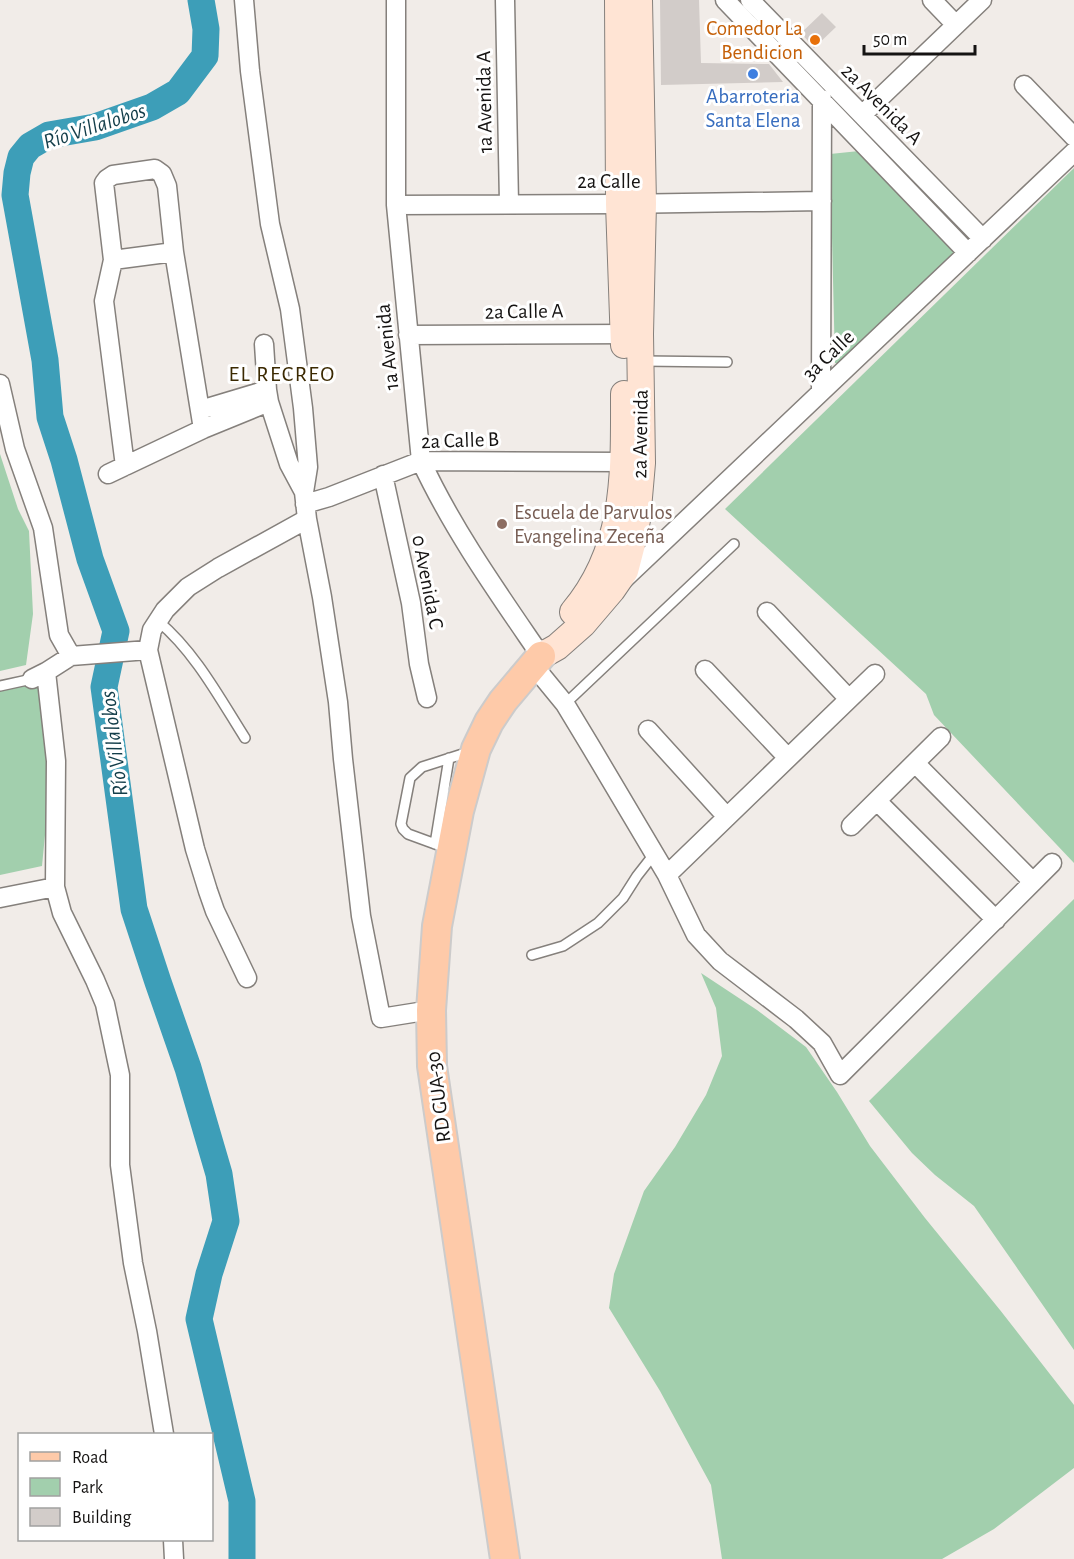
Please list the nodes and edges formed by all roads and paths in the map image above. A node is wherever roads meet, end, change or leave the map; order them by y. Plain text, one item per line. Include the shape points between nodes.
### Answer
1 (244, 0) edge
2 (396, 0) edge
3 (505, 0) edge
4 (618, 0) edge
5 (639, 0) edge
6 (750, 0) edge
7 (932, 0) edge
8 (982, 0) edge
9 (731, 2) edge
10 (956, 25) junction
11 (1024, 85) dead end
12 (822, 99) junction
13 (862, 116) junction
14 (1074, 137) edge
15 (1074, 152) edge
16 (822, 201) junction
17 (509, 203) junction
18 (631, 204) junction
19 (396, 205) junction
20 (983, 239) junction
21 (174, 252) junction
22 (968, 253) junction
23 (113, 260) junction
24 (632, 333) junction
25 (408, 335) junction
26 (264, 344) dead end
27 (641, 361) junction
28 (727, 362) dead end
29 (0, 384) edge
30 (821, 392) junction
31 (268, 396) junction
32 (200, 410) junction
33 (203, 429) junction
34 (421, 461) junction
35 (624, 462) junction
36 (125, 466) junction
37 (108, 474) dead end
38 (383, 475) junction
39 (305, 505) junction
40 (734, 544) dead end
41 (604, 585) junction
42 (766, 612) dead end
43 (158, 621) junction
44 (148, 650) junction
45 (74, 656) junction
46 (537, 660) junction
47 (705, 670) dead end
48 (874, 674) dead end
49 (39, 675) junction
50 (0, 686) edge
51 (427, 698) dead end
52 (849, 699) junction
53 (565, 704) junction
54 (648, 730) dead end
55 (941, 737) dead end
56 (245, 738) dead end
57 (476, 749) junction
58 (449, 758) junction
59 (788, 758) junction
60 (915, 763) junction
61 (877, 801) junction
62 (727, 817) junction
63 (851, 826) dead end
64 (443, 847) junction
65 (655, 854) junction
66 (1052, 863) dead end
67 (668, 874) junction
68 (1033, 882) junction
69 (55, 887) junction
70 (0, 898) edge
71 (996, 920) junction
72 (532, 955) dead end
73 (247, 978) dead end
74 (431, 1010) junction
75 (164, 1433) edge
76 (173, 1541) edge
77 (174, 1559) edge
78 (505, 1559) edge

1 - 39 street via 270,224 290,309 303,408 309,467
2 - 19 street, 1a Avenida
3 - 17 street, 1a Avenida A
4 - 18 street, 2a Avenida
5 - 18 street, 2a Avenida
6 - 13 street, 2a Avenida A
7 - 10 street
8 - 10 street
9 - 12 street, 2a Avenida A
10 - 13 street
11 - 14 street
12 - 16 street, 2a Avenida A
12 - 22 street, 2a Avenida A
13 - 20 street, 2a Avenida A
15 - 20 street, 3a Calle
16 - 18 street, 2a Calle
16 - 30 street, 2a Avenida A
17 - 18 street, 2a Calle
17 - 19 street, 2a Calle
18 - 24 street, 2a Avenida
19 - 25 street, 1a Avenida
20 - 22 street, 3a Calle
21 - 23 street
21 - 23 street via 167,186 162,174 155,170 113,175 104,183
21 - 32 street
22 - 30 street, 3a Calle
23 - 36 street via 104,301
24 - 25 street, 2a Calle A
24 - 27 street, 2a Avenida
24 - 35 street, 2a Avenida
25 - 34 street, 1a Avenida
26 - 31 street
27 - 28 lane
27 - 41 street, 2a Avenida via 642,463 637,519 625,571
29 - 45 street via 15,449 43,528 59,635
30 - 41 street, 3a Calle
31 - 32 street
31 - 33 street
31 - 39 street
32 - 33 street
33 - 36 street
34 - 35 street, 2a Calle B
34 - 38 street, 2a Calle B
34 - 46 street, 1a Avenida via 442,504
35 - 41 street, 2a Avenida
36 - 37 street
38 - 39 street, 2a Calle B
38 - 51 street, 0 Avenida C
39 - 43 street, 2a Calle B via 188,587
39 - 74 street via 338,702 361,916 381,1018
40 - 53 lane
41 - 46 street, 2a Avenida via 583,624
42 - 52 street
43 - 44 street, 2a Calle B
43 - 56 lane via 195,660
44 - 45 street
44 - 73 street via 195,849 215,911
45 - 49 street
46 - 53 street, 1a Avenida
46 - 57 main road, RD GUA-30 via 493,715
47 - 59 street
48 - 52 street
49 - 50 lane
49 - 69 street via 56,761
52 - 59 street
53 - 65 street, 1a Avenida
54 - 62 street
55 - 60 street
57 - 58 lane
57 - 64 main road, RD GUA-30 via 459,811
58 - 64 lane
58 - 64 lane via 422,767 410,778 401,824 408,834
59 - 62 street
60 - 61 street
60 - 68 street
61 - 63 street
61 - 71 street
62 - 67 street
64 - 74 main road, RD GUA-30
65 - 67 street, 1a Avenida
65 - 72 lane via 623,898 598,923 563,946
66 - 68 street
67 - 71 street, 1a Avenida via 696,935 720,961 822,1043 840,1075
68 - 71 street
69 - 70 street
69 - 75 street via 62,913 105,1004 120,1075 120,1165
74 - 78 main road, RD GUA-30 via 432,1066
76 - 77 street

